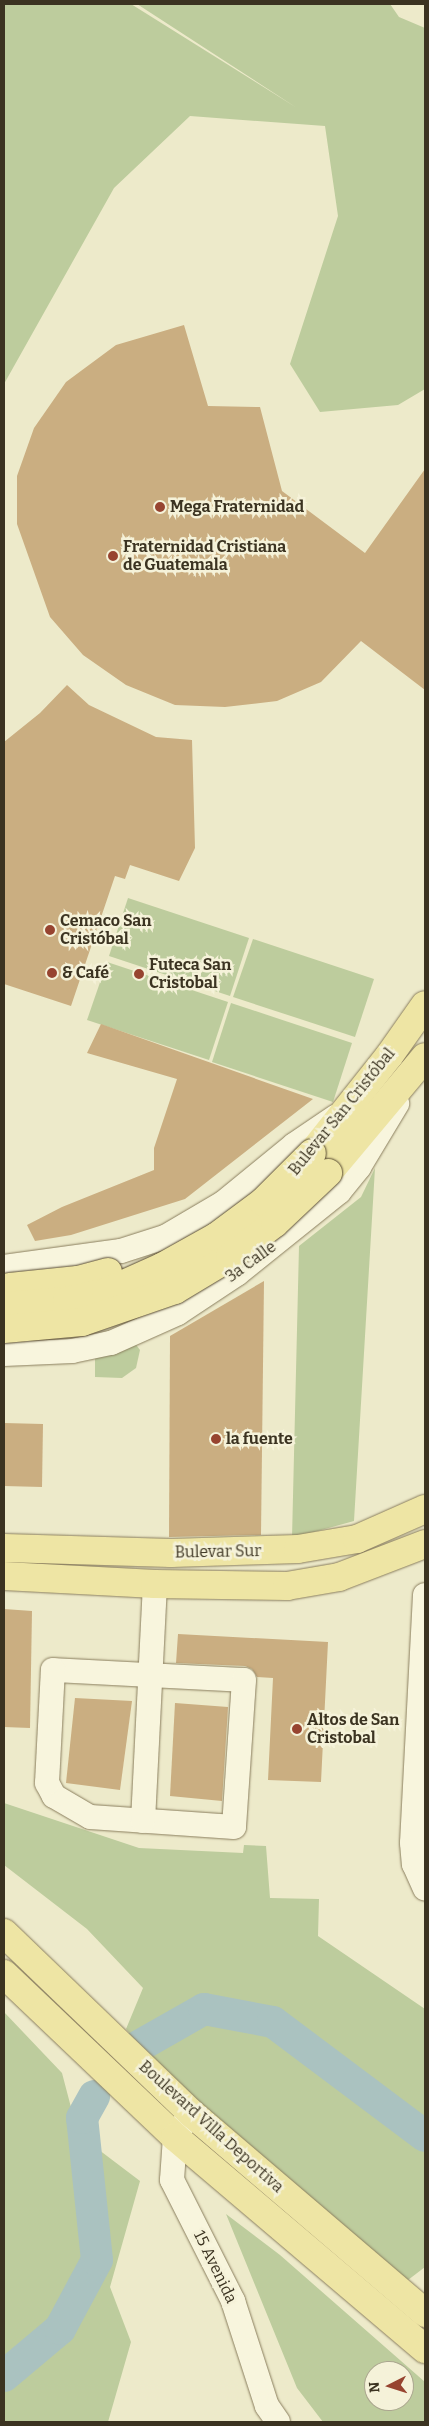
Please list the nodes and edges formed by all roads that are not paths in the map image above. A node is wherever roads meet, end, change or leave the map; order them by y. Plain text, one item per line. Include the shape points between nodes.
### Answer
1 (425, 1004) edge
2 (424, 1058) edge
3 (345, 1110) junction
4 (320, 1163) junction
5 (34, 1264) junction
6 (4, 1267) edge
7 (162, 1267) junction
8 (4, 1287) edge
9 (4, 1306) edge
10 (4, 1329) edge
11 (64, 1352) junction
12 (4, 1354) edge
13 (425, 1509) edge
14 (425, 1544) edge
15 (4, 1548) edge
16 (4, 1576) edge
17 (155, 1584) junction
18 (425, 1595) edge
19 (151, 1676) junction
20 (421, 1728) edge
21 (143, 1821) junction
22 (425, 1889) edge
23 (4, 1933) edge
24 (4, 1974) edge
25 (191, 2113) junction
26 (175, 2137) junction
27 (425, 2312) edge
28 (425, 2350) edge
29 (278, 2422) edge

1 - 3 main road, Bulevar San Cristóbal
2 - 4 main road, Bulevar San Cristóbal
2 - 11 street, 3a Calle via 359,1168 313,1216 237,1274 178,1313 111,1342
3 - 4 main road, Bulevar San Cristóbal
3 - 5 street via 294,1145 223,1203 165,1236 122,1251
4 - 7 main road, Bulevar San Cristóbal, bridge via 216,1237
4 - 10 main road, Bulevar San Cristóbal, bridge via 252,1240 175,1290 82,1322
5 - 6 street
5 - 11 street via 54,1277
7 - 8 main road, bridge via 116,1269 78,1280
7 - 9 main road, Bulevar San Cristóbal, bridge via 106,1292 67,1301
11 - 12 street, 3a Calle
13 - 15 main road, Bulevar Sur via 357,1539 298,1549 171,1553
14 - 17 main road, Bulevar Sur via 339,1577 287,1586
16 - 17 main road, Bulevar Sur
17 - 19 street
18 - 20 street
19 - 21 street
19 - 21 street via 53,1670 47,1783 54,1796 90,1817
19 - 21 street via 244,1680 234,1827
20 - 22 street via 412,1843 414,1864
23 - 25 main road, Boulevard Villa Deportiva
24 - 26 main road, Boulevard Villa Deportiva
25 - 26 street, 15 Avenida
25 - 27 main road, Boulevard Villa Deportiva
26 - 28 main road, Boulevard Villa Deportiva
26 - 29 street, 15 Avenida via 172,2180 233,2302 267,2406

